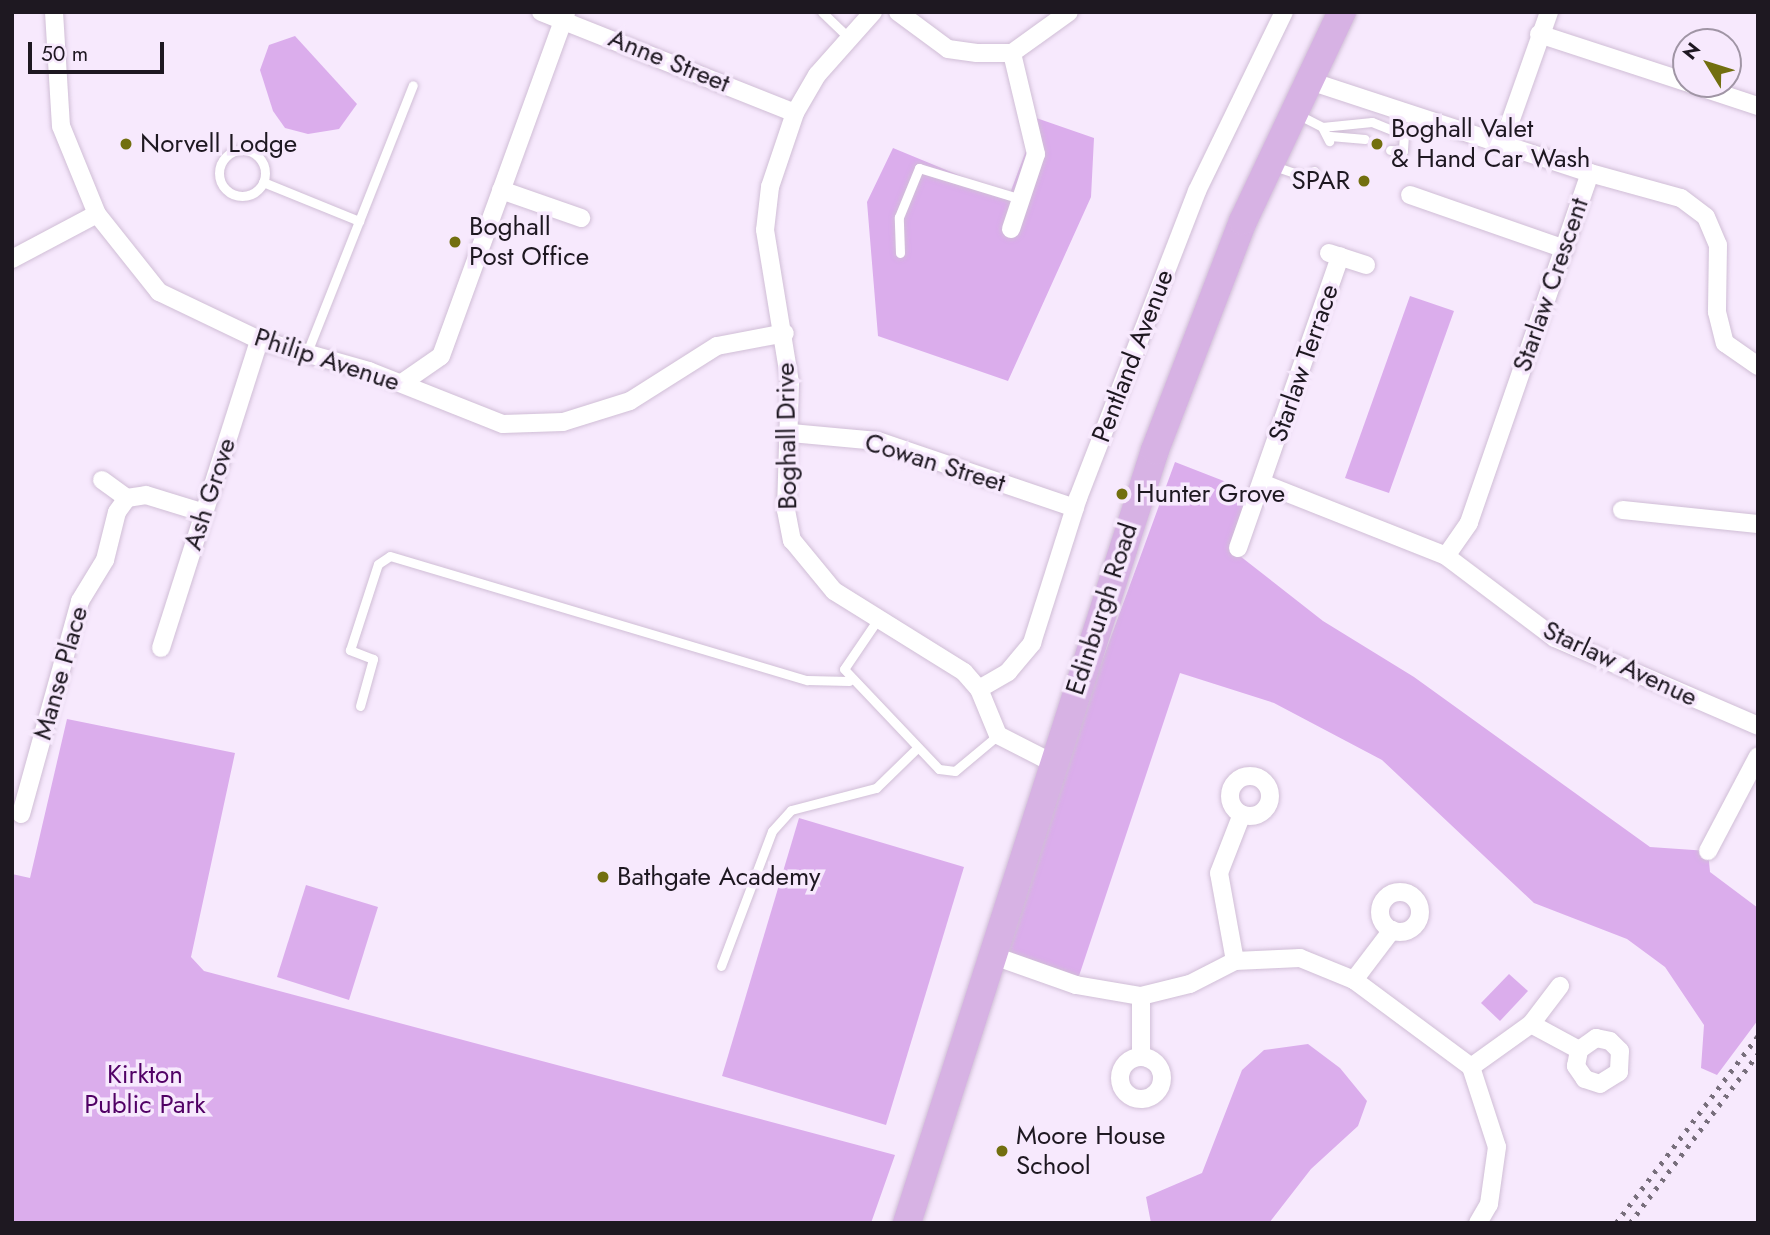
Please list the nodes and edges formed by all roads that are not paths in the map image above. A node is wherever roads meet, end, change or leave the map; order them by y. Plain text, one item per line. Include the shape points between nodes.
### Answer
1 (54, 12) edge
2 (541, 12) edge
3 (822, 12) edge
4 (873, 12) edge
5 (898, 12) edge
6 (1069, 12) edge
7 (1284, 12) edge
8 (1342, 12) edge
9 (1549, 12) edge
10 (564, 16) edge
11 (1539, 34) junction
12 (848, 37) junction
13 (1012, 53) junction
14 (1672, 78) edge
15 (1307, 80) junction
16 (412, 85) dead end
17 (1734, 98) edge
18 (1758, 106) edge
19 (1293, 111) junction
20 (795, 113) junction
21 (1322, 127) junction
22 (1365, 139) dead end
23 (1503, 142) junction
24 (1390, 150) dead end
25 (1268, 164) junction
26 (1314, 171) dead end
27 (1590, 173) junction
28 (263, 182) junction
29 (501, 190) junction
30 (1410, 195) dead end
31 (1021, 199) junction
32 (97, 214) junction
33 (581, 218) dead end
34 (359, 221) junction
35 (1011, 229) dead end
36 (1565, 249) junction
37 (900, 253) dead end
38 (12, 259) edge
39 (1366, 265) dead end
40 (785, 333) junction
41 (259, 340) junction
42 (306, 355) junction
43 (1758, 366) edge
44 (402, 383) junction
45 (791, 433) junction
46 (102, 480) dead end
47 (1262, 482) junction
48 (127, 498) junction
49 (1075, 508) junction
50 (1622, 510) dead end
51 (204, 513) junction
52 (1758, 524) edge
53 (1238, 548) dead end
54 (1446, 555) junction
55 (878, 619) junction
56 (161, 648) dead end
57 (849, 681) junction
58 (979, 689) junction
59 (360, 706) dead end
60 (1758, 726) edge
61 (998, 735) junction
62 (917, 748) junction
63 (1758, 756) edge
64 (1053, 763) junction
65 (21, 814) dead end
66 (1242, 814) dead end
67 (1708, 851) dead end
68 (1392, 930) dead end
69 (994, 956) junction
70 (1235, 961) junction
71 (721, 965) dead end
72 (1354, 980) junction
73 (1560, 986) dead end
74 (1141, 996) junction
75 (1531, 1024) junction
76 (1579, 1050) dead end
77 (1141, 1056) dead end
78 (1472, 1067) junction
79 (906, 1223) edge
80 (1478, 1223) edge

1 - 32 street, Philip Avenue via 61,125
2 - 10 street, Anne Street
3 - 12 lane
4 - 12 street, Boghall Drive
5 - 13 street via 948,48
6 - 13 street
7 - 49 street, Pentland Avenue via 1197,191
8 - 15 main road, Edinburgh Road
9 - 11 street
10 - 20 street, Anne Street
10 - 29 street
11 - 14 street
11 - 23 street
12 - 20 street, Boghall Drive
13 - 31 street via 1036,135
15 - 19 main road, Edinburgh Road
15 - 23 street, Starlaw Crescent
16 - 34 lane
17 - 18 street
19 - 21 lane
19 - 25 main road, Edinburgh Road
20 - 40 street, Boghall Drive via 776,159 765,230
21 - 22 lane via 1330,138
21 - 24 lane via 1372,122 1404,135 1402,151
23 - 27 street, Starlaw Crescent
25 - 26 lane via 1306,177
25 - 64 main road, Edinburgh Road via 1159,438
27 - 36 street, Starlaw Crescent
27 - 43 street via 1681,198 1706,217 1718,245 1717,312 1725,343
28 - 28 lane via 253,193 230,193 221,181 220,166 229,154 250,151 262,161
28 - 34 lane
29 - 33 street
29 - 44 street via 441,356
30 - 36 street
31 - 35 street
31 - 37 lane via 919,168 899,217
32 - 38 street
32 - 41 street, Philip Avenue via 159,292
34 - 42 lane
36 - 54 street, Starlaw Crescent via 1469,523
39 - 47 street, Starlaw Terrace via 1335,254
40 - 44 street, Philip Avenue via 717,346 630,401 563,422 503,424
40 - 45 street, Boghall Drive
41 - 42 street, Philip Avenue
41 - 51 street, Ash Grove
42 - 44 street, Philip Avenue
45 - 49 street, Cowan Street via 878,441
45 - 55 street, Boghall Drive via 786,510 792,540 834,591
46 - 48 street
47 - 53 street, Starlaw Terrace
47 - 54 street, Starlaw Avenue
48 - 51 street via 146,495
48 - 65 street, Manse Place via 105,561 80,601
49 - 58 street, Pentland Avenue via 1032,643 1008,672
50 - 52 street
51 - 56 street, Ash Grove
54 - 60 street, Starlaw Avenue via 1555,638
55 - 57 lane via 844,669
55 - 58 street, Boghall Drive via 964,672
57 - 59 lane via 807,680 390,556 378,564 350,650 373,659
57 - 62 lane
58 - 61 street, Boghall Drive
61 - 62 lane via 955,771 939,769
61 - 64 street
62 - 71 lane via 876,788 791,810 772,831
63 - 67 street
64 - 69 main road, Edinburgh Road
66 - 70 street via 1219,873
68 - 72 street
69 - 74 street via 1076,985
69 - 79 main road, Edinburgh Road
70 - 72 street via 1300,958
70 - 74 street via 1190,984
72 - 78 street
73 - 75 street
74 - 77 street
75 - 76 street
75 - 78 street
78 - 80 street via 1497,1147 1489,1204

